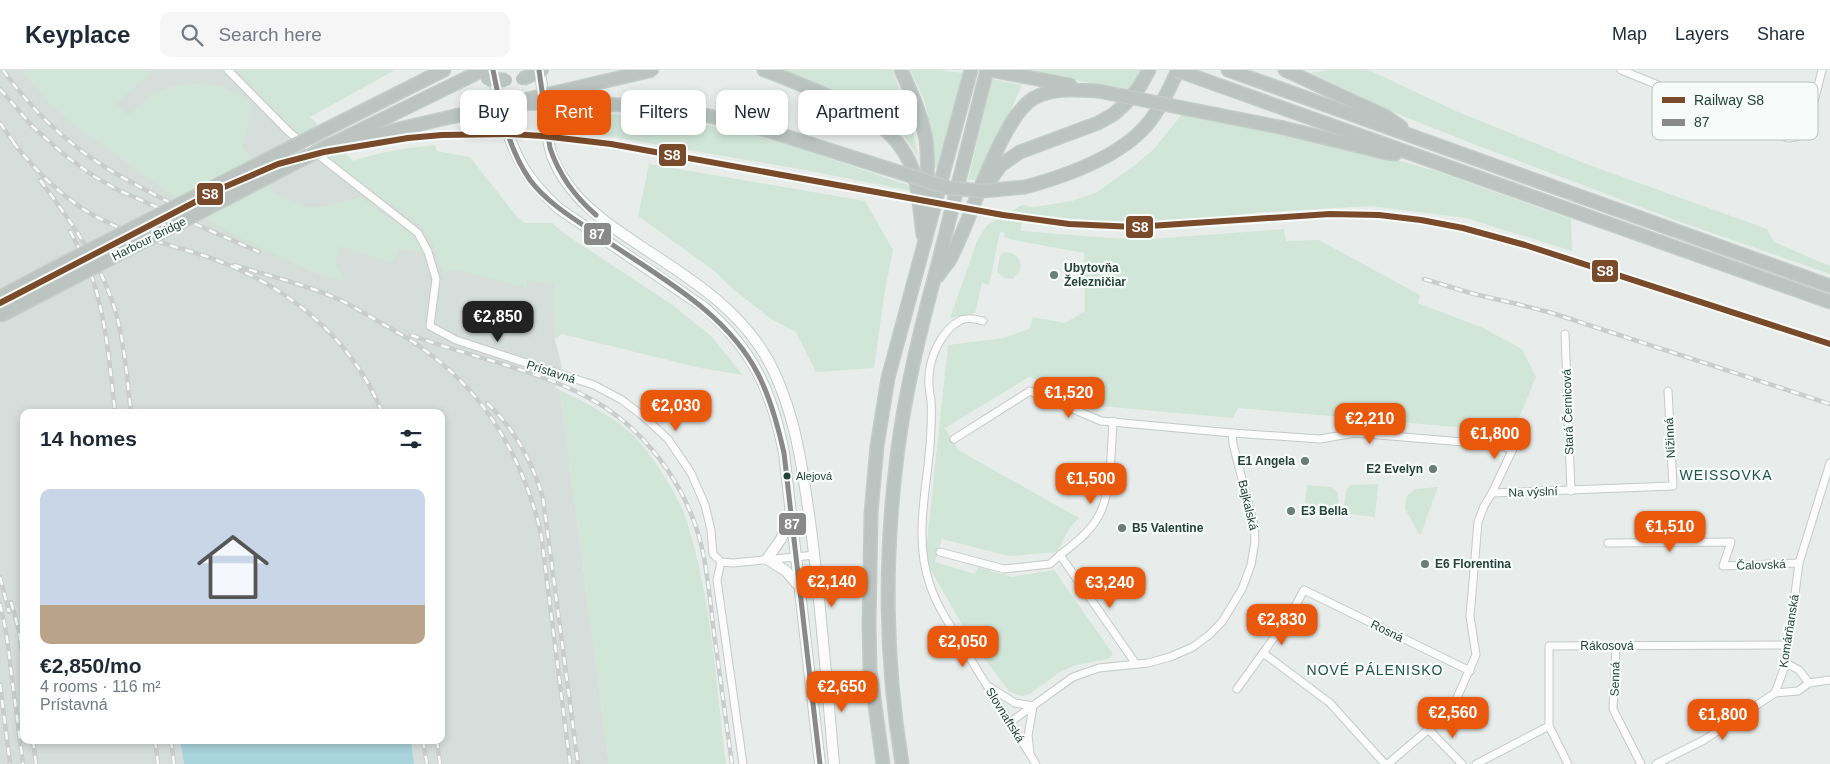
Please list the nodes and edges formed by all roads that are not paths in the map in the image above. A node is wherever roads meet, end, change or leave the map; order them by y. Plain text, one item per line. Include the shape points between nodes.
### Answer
1 (228, 70) edge
2 (423, 70) edge
3 (444, 70) edge
4 (653, 70) edge
5 (764, 70) edge
6 (901, 70) edge
7 (970, 70) edge
8 (988, 70) edge
9 (1149, 70) edge
10 (1177, 70) edge
11 (1228, 70) edge
12 (1285, 70) edge
13 (1621, 70) edge
14 (1822, 70) edge
15 (493, 76) edge
16 (542, 79) edge
17 (1652, 83) edge
18 (1818, 85) edge
19 (496, 90) edge
20 (1098, 91) junction
21 (387, 97) junction
22 (527, 100) edge
23 (527, 103) edge
24 (460, 116) edge
25 (508, 135) edge
26 (550, 135) edge
27 (1418, 138) junction
28 (324, 148) junction
29 (1412, 154) junction
30 (979, 194) junction
31 (924, 243) junction
32 (933, 283) junction
33 (1830, 286) edge
34 (0, 296) edge
35 (1830, 302) edge
36 (0, 316) edge
37 (983, 320) dead end
38 (1566, 334) dead end
39 (1668, 390) dead end
40 (1113, 421) junction
41 (1232, 433) junction
42 (1520, 436) dead end
43 (954, 439) dead end
44 (1512, 450) junction
45 (1830, 463) edge
46 (1673, 486) joint
47 (1571, 490) junction
48 (1492, 493) junction
49 (791, 514) junction
50 (1608, 543) dead end
51 (940, 552) dead end
52 (815, 555) junction
53 (797, 556) junction
54 (1060, 556) junction
55 (767, 559) junction
56 (721, 562) junction
57 (1799, 563) junction
58 (800, 587) junction
59 (1788, 645) junction
60 (1616, 647) junction
61 (1263, 653) junction
62 (1786, 663) junction
63 (1136, 664) junction
64 (1470, 671) junction
65 (1830, 680) edge
66 (1809, 683) junction
67 (986, 685) junction
68 (1237, 689) dead end
69 (1775, 693) junction
70 (1033, 706) junction
71 (1009, 723) junction
72 (1548, 726) junction
73 (1428, 729) junction
74 (1031, 756) junction
75 (743, 764) edge
76 (820, 764) edge
77 (834, 764) edge
78 (883, 764) edge
79 (902, 764) edge
80 (1036, 764) edge
81 (1387, 764) edge
82 (1462, 764) edge
83 (1476, 764) edge
84 (1568, 764) edge
85 (1641, 764) edge
86 (1656, 764) edge

1 - 56 street, Prístavná via 289,132 418,234 428,252 436,279 430,326 456,340 594,385 622,400 655,426 676,450 698,486 707,513 714,554
2 - 21 highway
3 - 21 highway
4 - 22 highway, bridge
5 - 31 highway via 862,111 897,142 912,168 917,186
6 - 31 highway via 926,140
7 - 31 highway
8 - 20 highway
8 - 32 highway
9 - 30 highway via 1140,86 1114,114 1020,152 1002,165
10 - 23 highway, bridge via 1168,94 1150,122 1127,142 1078,171 1025,187 982,191 949,188 769,131 701,114 614,104
10 - 29 highway, bridge
11 - 27 highway
12 - 27 highway via 1385,116
13 - 17 street
14 - 18 street
15 - 16 highway, bridge
15 - 19 main road
15 - 28 highway, bridge
20 - 29 highway, bridge via 1284,128 1387,153
20 - 30 highway via 1057,90 1033,98 1012,123
21 - 34 highway, bridge
24 - 28 highway, bridge
25 - 49 main road via 531,181 558,208 696,300 742,347 763,381 776,415
26 - 52 main road via 554,159 571,190 588,208 609,226 704,289 729,310 756,341 777,378 792,419
27 - 33 highway
28 - 36 highway, Harbour Bridge, bridge
29 - 35 highway
30 - 32 highway via 949,260
31 - 78 highway via 888,378 871,513 870,669
32 - 79 highway via 904,410 888,567 889,668
37 - 67 street, Slovnaftská via 968,318 953,325 932,360 922,555 937,602
38 - 47 street, Stará Černicová
39 - 46 street, Nížinná
40 - 41 street
40 - 43 street via 1101,420 1030,391
40 - 54 street via 1107,493 1098,517
41 - 44 street via 1320,439 1355,433 1499,445
41 - 63 street, Bajkalská via 1255,533 1254,554 1242,589 1222,622 1201,641 1170,657
42 - 44 street
44 - 48 street
45 - 57 street, Komárňanská
46 - 47 street, Na výslní
47 - 48 street, Na výslní
48 - 64 street, Na výslní via 1478,522 1470,616 1476,655
49 - 53 main road
49 - 55 main road via 781,539
50 - 57 street, Čalovská via 1731,542 1722,566
51 - 54 street via 1004,569 1050,564
52 - 53 street
52 - 77 main road
53 - 55 street
53 - 58 main road
54 - 63 street
55 - 56 street
55 - 58 main road via 786,571
56 - 75 street via 717,580
57 - 59 street, Komárňanská
58 - 76 main road
59 - 60 street, Rákosová
59 - 62 street, Komárňanská
60 - 72 street, Rákosová via 1549,646
60 - 85 street, Senná via 1614,709
61 - 64 street, Rosná via 1304,590
61 - 68 street
61 - 81 street via 1330,703
62 - 66 street via 1799,670
62 - 69 street, Komárňanská
63 - 70 street, Bajkalská via 1099,668 1073,677
64 - 73 street, Na výslní via 1452,709
65 - 66 street
66 - 69 street via 1798,691
67 - 70 street via 1015,703
67 - 71 street, Slovnaftská
69 - 86 street via 1704,740
70 - 71 street, Bajkalská
70 - 74 street via 1028,736
71 - 74 street, Slovnaftská
72 - 83 street
72 - 84 street, Rákosová
73 - 81 street, Na výslní
73 - 82 street
74 - 80 street, Slovnaftská

